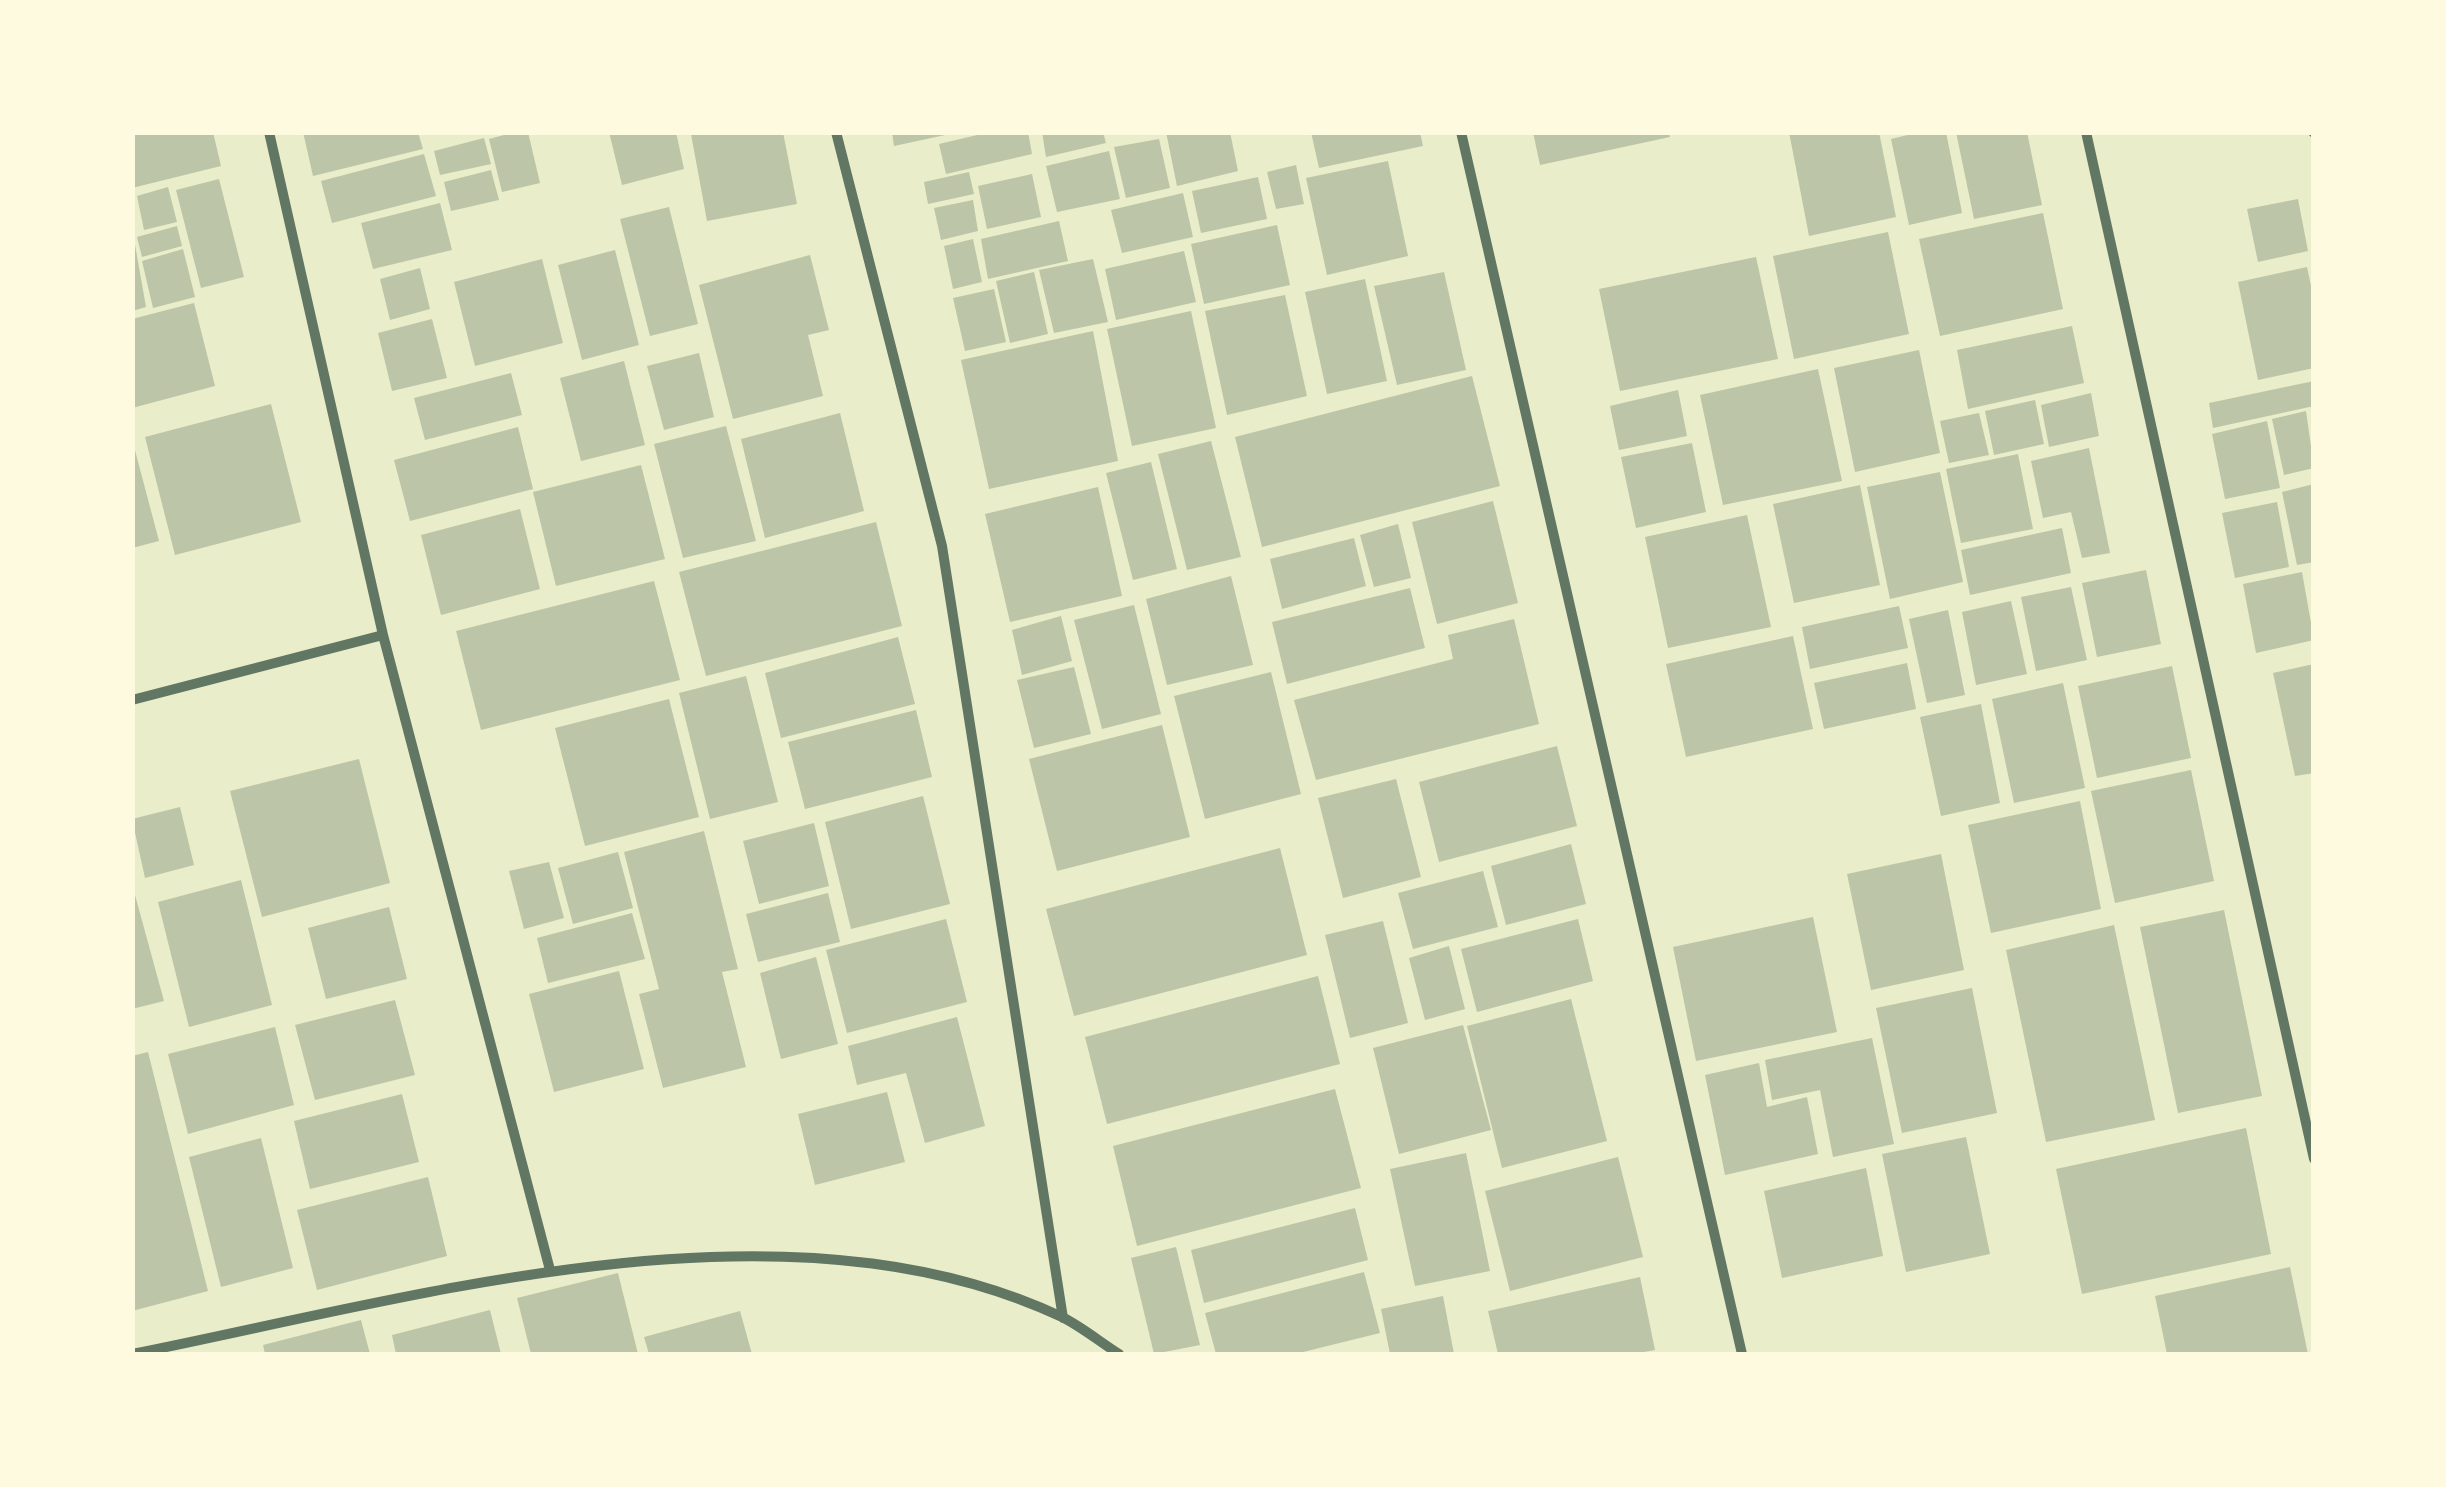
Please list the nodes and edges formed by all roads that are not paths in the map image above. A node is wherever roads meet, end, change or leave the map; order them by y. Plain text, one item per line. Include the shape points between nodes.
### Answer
1 (268, 132) edge
2 (836, 132) edge
3 (1461, 132) edge
4 (2086, 132) edge
5 (383, 635) junction
6 (132, 700) edge
7 (2314, 1159) edge
8 (550, 1270) junction
9 (1062, 1318) junction
10 (132, 1354) edge
11 (1119, 1354) edge
12 (1742, 1354) edge

1 - 5 street
2 - 9 street via 942,546
3 - 12 street
4 - 7 street
5 - 6 street
5 - 8 street
8 - 9 street via 794,1253 927,1271
8 - 10 street
9 - 11 street

